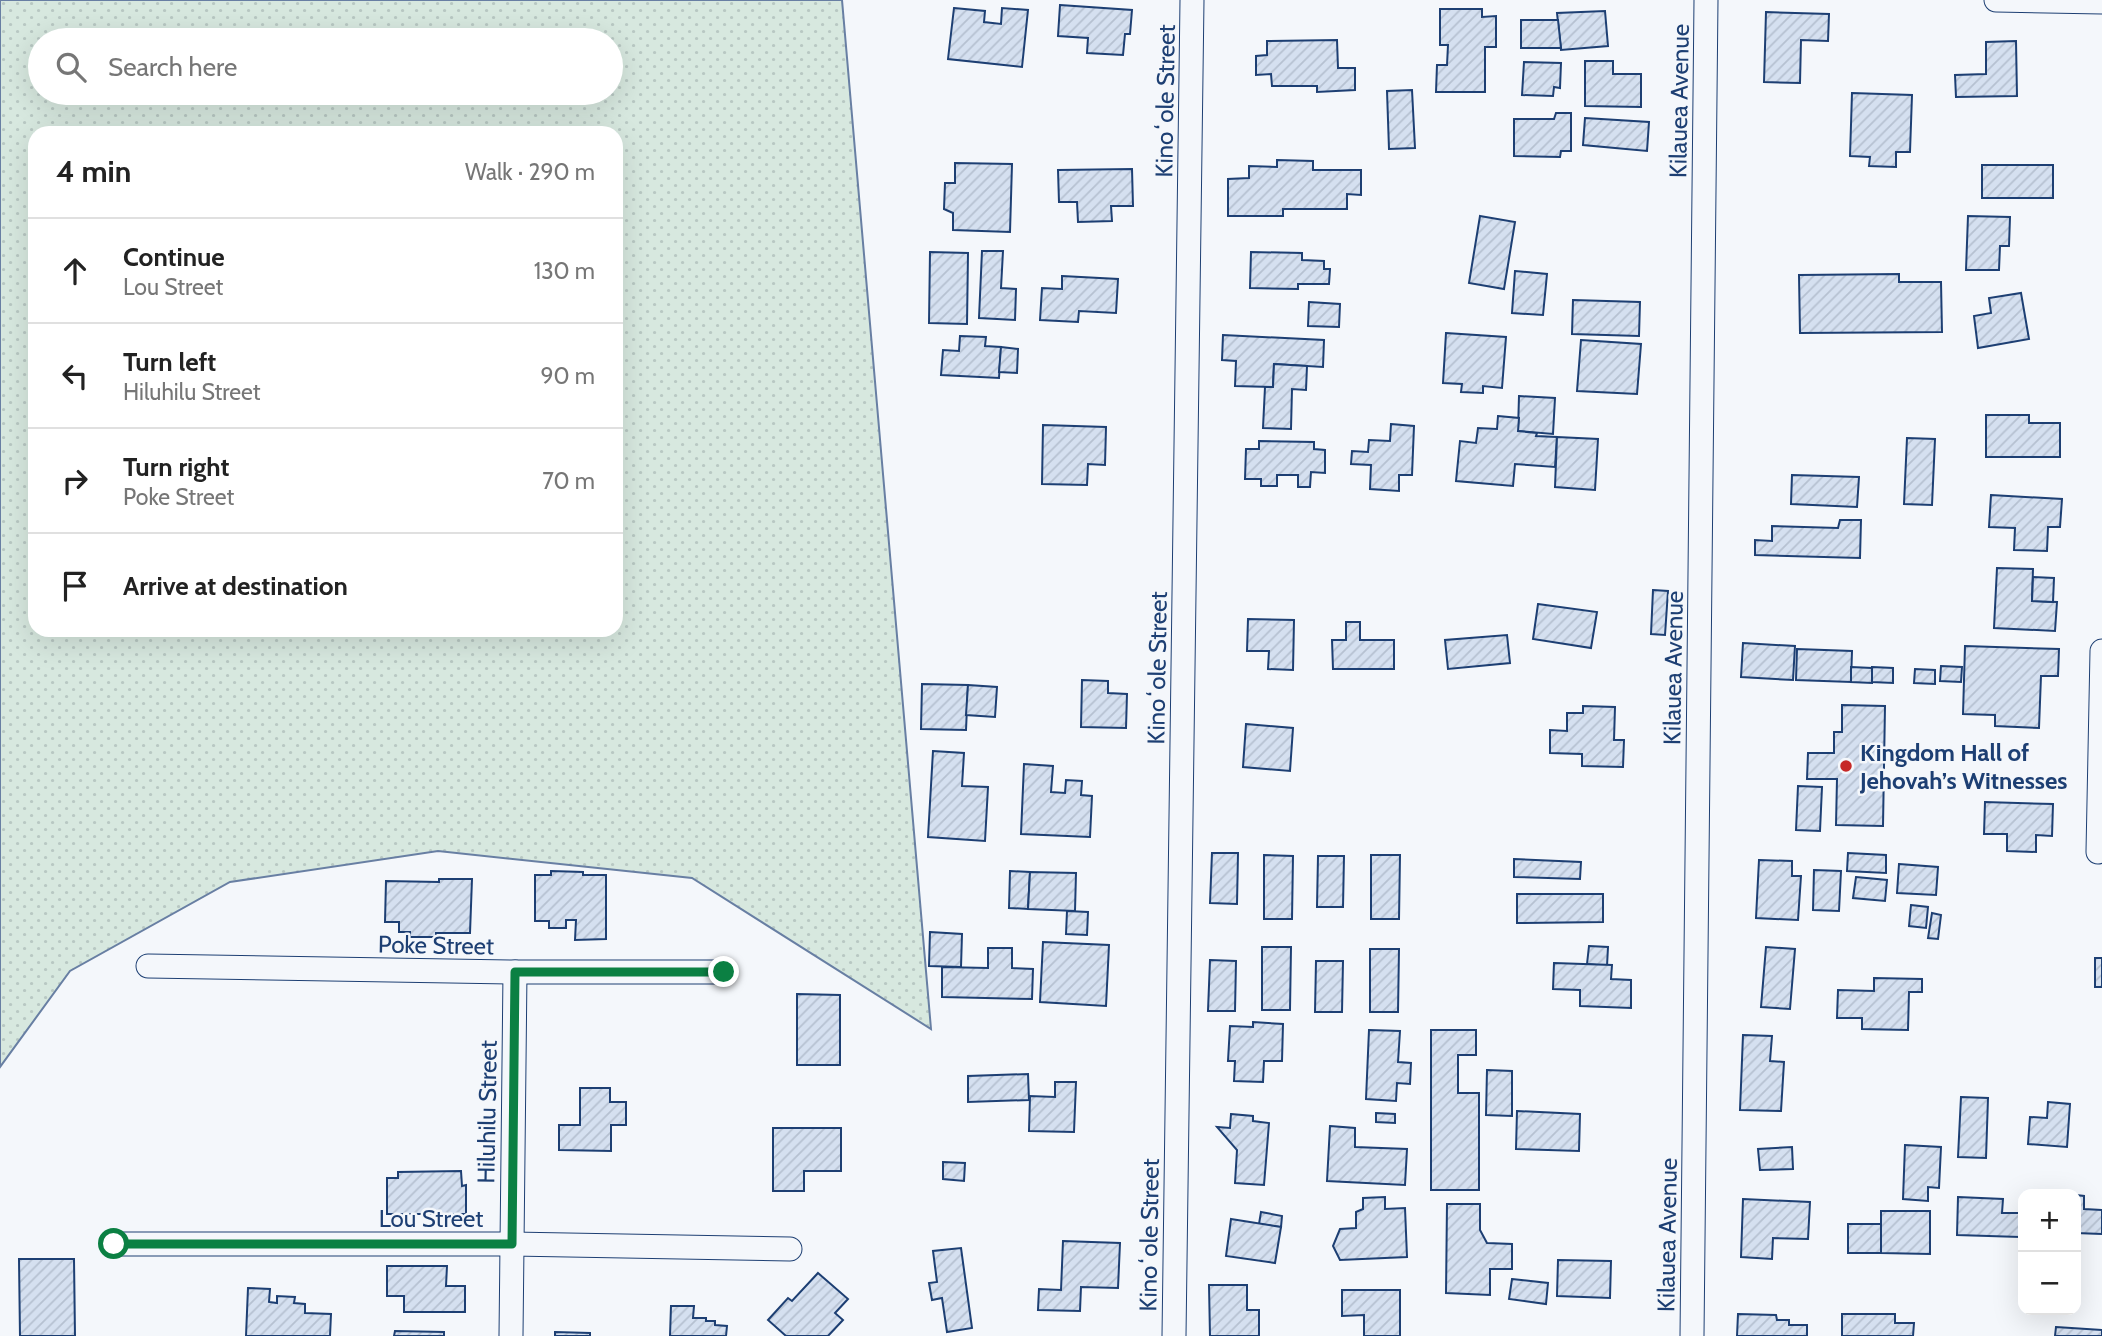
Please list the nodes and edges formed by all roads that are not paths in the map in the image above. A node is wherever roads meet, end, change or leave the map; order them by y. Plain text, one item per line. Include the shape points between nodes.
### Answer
1 (1192, 0) edge
2 (1706, 0) edge
3 (1996, 0) edge
4 (2102, 2) edge
5 (2102, 651) edge
6 (2098, 852) dead end
7 (148, 966) dead end
8 (515, 972) junction
9 (724, 972) dead end
10 (114, 1244) dead end
11 (512, 1244) junction
12 (790, 1249) dead end
13 (511, 1336) edge
14 (1174, 1336) edge
15 (1692, 1336) edge

1 - 14 street, Kinoʻole Street
2 - 15 street, Kilauea Avenue
3 - 4 street
5 - 6 street
7 - 8 street, Poke Street
8 - 9 street, Poke Street
8 - 11 street, Hiluhilu Street
10 - 11 street, Lou Street
11 - 12 street, Lou Street
11 - 13 street, Hiluhilu Street

